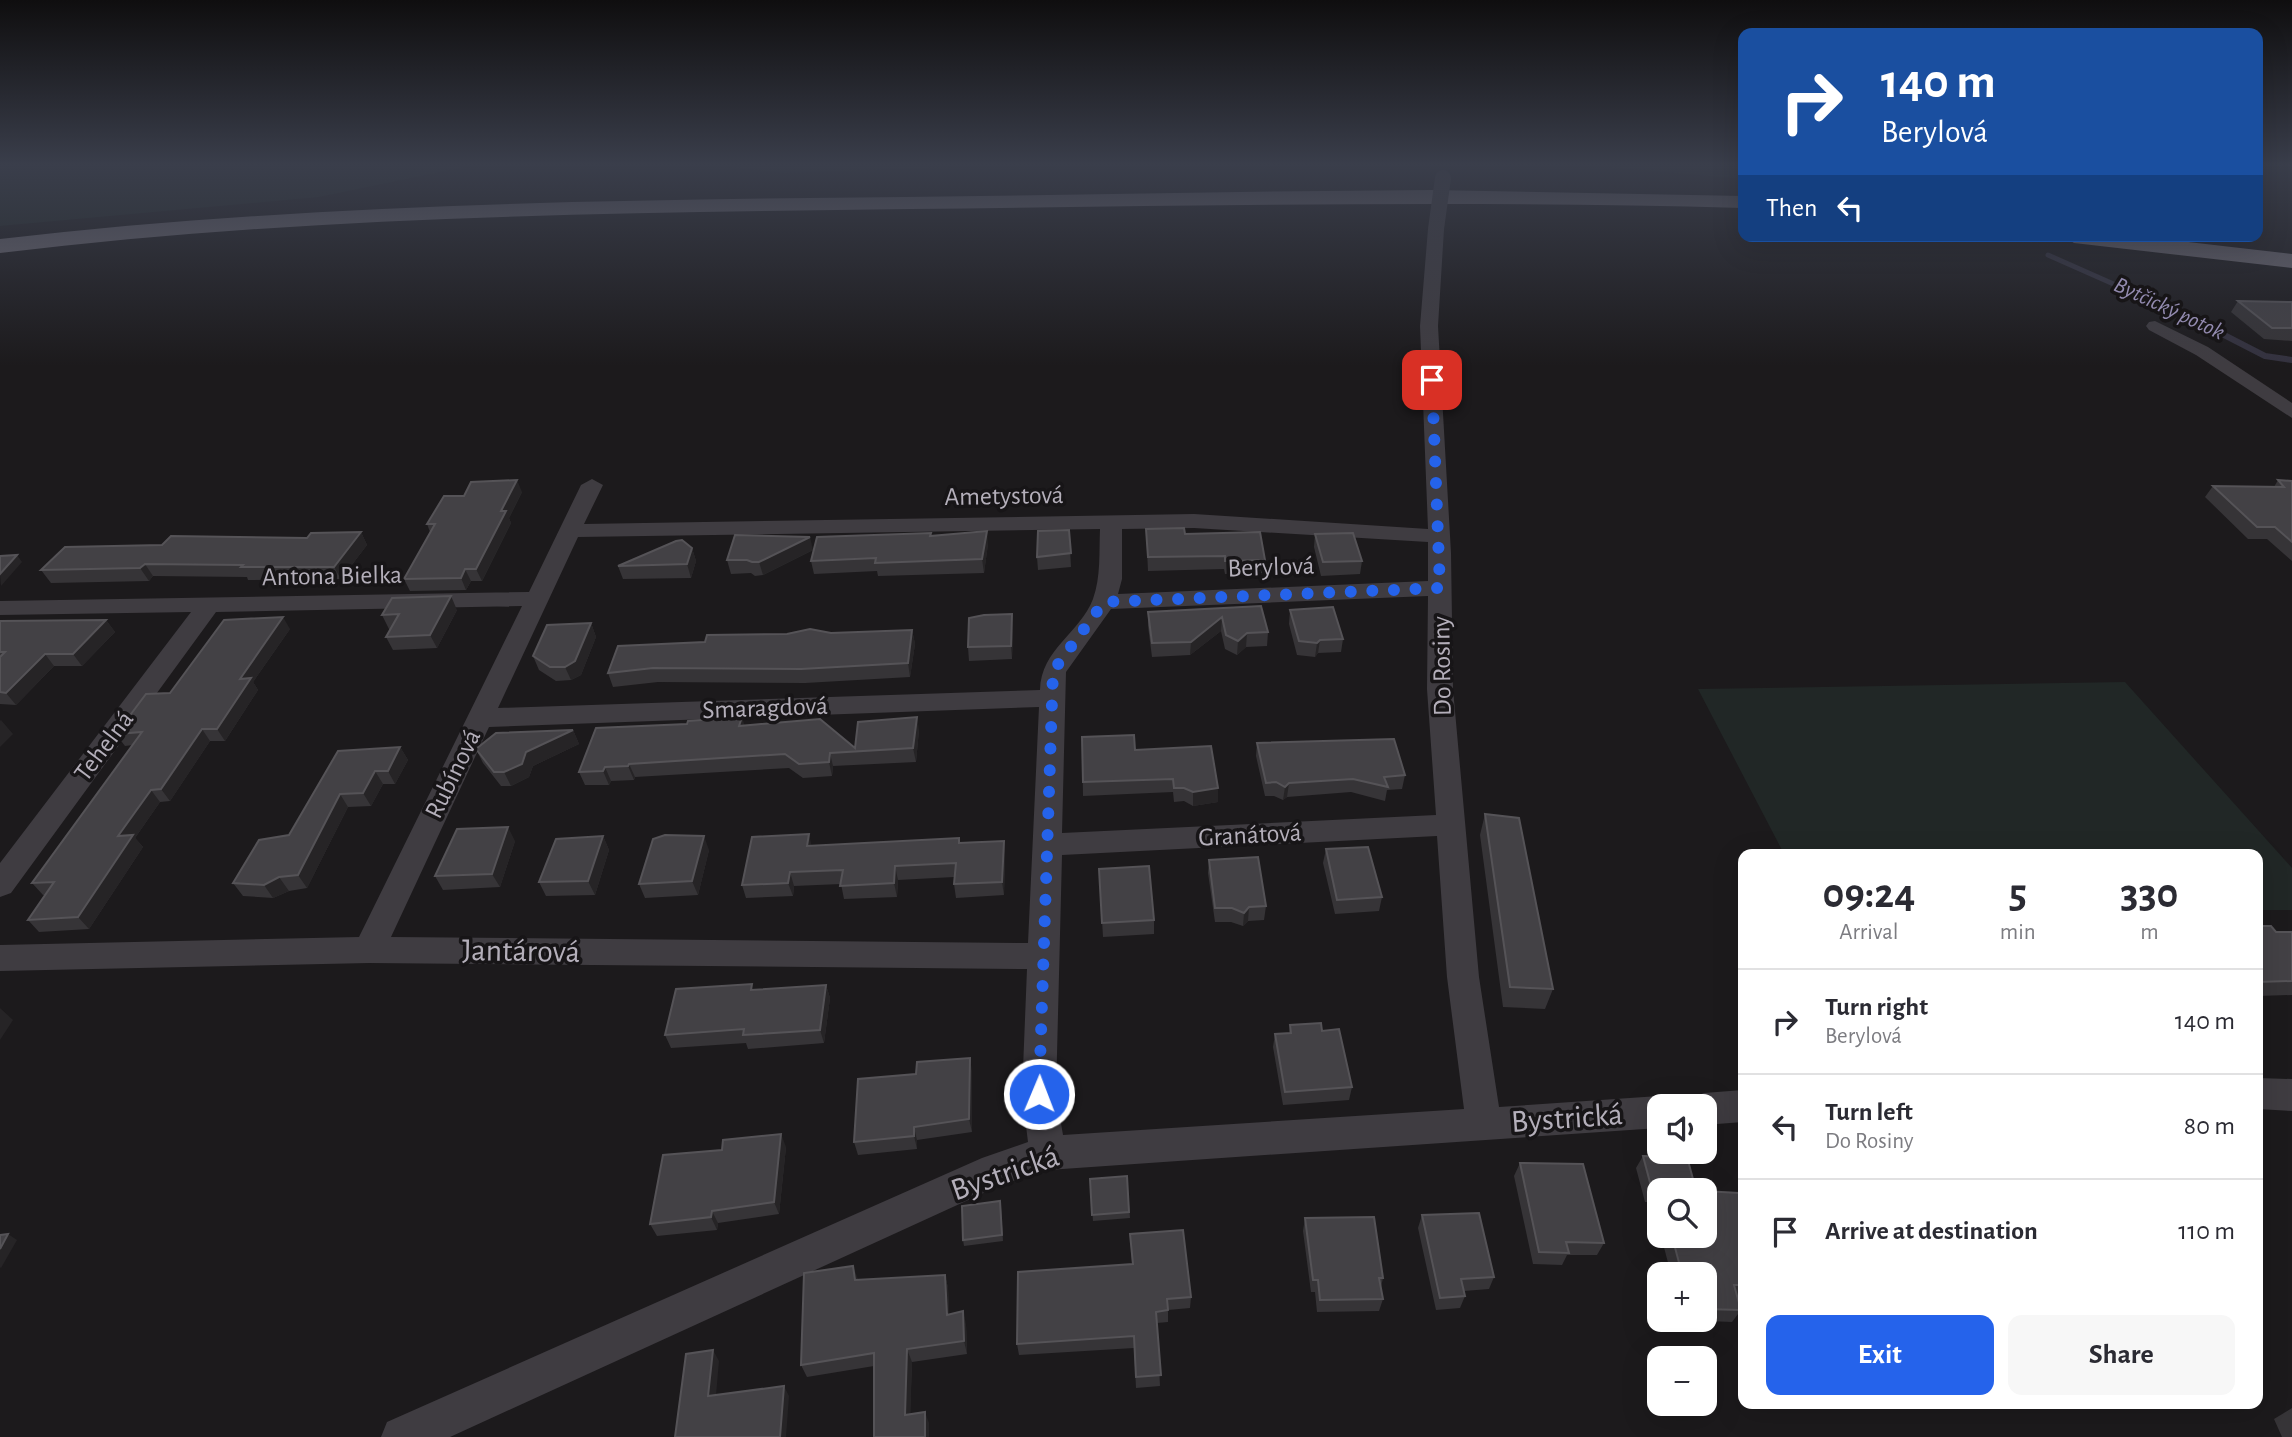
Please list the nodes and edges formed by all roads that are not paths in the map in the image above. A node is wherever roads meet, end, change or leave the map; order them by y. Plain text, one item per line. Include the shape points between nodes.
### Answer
1 (135, 232) edge
2 (233, 232) edge
3 (1436, 232) edge
4 (2126, 242) edge
5 (2219, 242) edge
6 (0, 246) edge
7 (2292, 251) edge
8 (0, 257) edge
9 (2292, 261) edge
10 (2155, 326) dead end
11 (2292, 412) edge
12 (592, 485) dead end
13 (1111, 522) junction
14 (570, 531) junction
15 (1439, 536) junction
16 (1440, 588) junction
17 (538, 599) junction
18 (1104, 602) junction
19 (208, 606) junction
20 (0, 608) edge
21 (1050, 698) junction
22 (481, 718) junction
23 (1452, 825) junction
24 (1049, 845) junction
25 (0, 885) edge
26 (369, 950) junction
27 (1041, 956) junction
28 (0, 958) edge
29 (2263, 1094) edge
30 (2292, 1095) edge
31 (1738, 1106) edge
32 (1717, 1108) edge
33 (1647, 1113) edge
34 (1484, 1124) junction
35 (1048, 1153) junction
36 (402, 1437) edge

1 - 6 highway
2 - 8 highway
3 - 15 street, Do Rosiny, bridge via 1429,327
4 - 9 highway
5 - 7 highway
10 - 11 street via 2202,351
12 - 14 street
13 - 14 street, Ametystová
13 - 15 street, Ametystová via 1194,522
13 - 18 street via 1110,579
14 - 17 street
15 - 16 street, Do Rosiny
16 - 18 street, Berylová
16 - 23 street, Do Rosiny via 1440,689
17 - 19 street, Antona Bielka
17 - 22 street, Rubínová
18 - 21 street via 1053,671
19 - 20 street, Antona Bielka
19 - 25 street, Tehelná
21 - 22 street, Smaragdová
21 - 24 street
22 - 26 street, Rubínová
23 - 24 street, Granátová
23 - 34 street, Do Rosiny via 1463,977
24 - 27 street
26 - 27 street, Jantárová
26 - 28 street, Jantárová
27 - 35 street via 1039,1094
29 - 30 street
31 - 32 street
33 - 34 street, Bystrická
34 - 35 street, Bystrická
35 - 36 street, Bystrická via 995,1170

